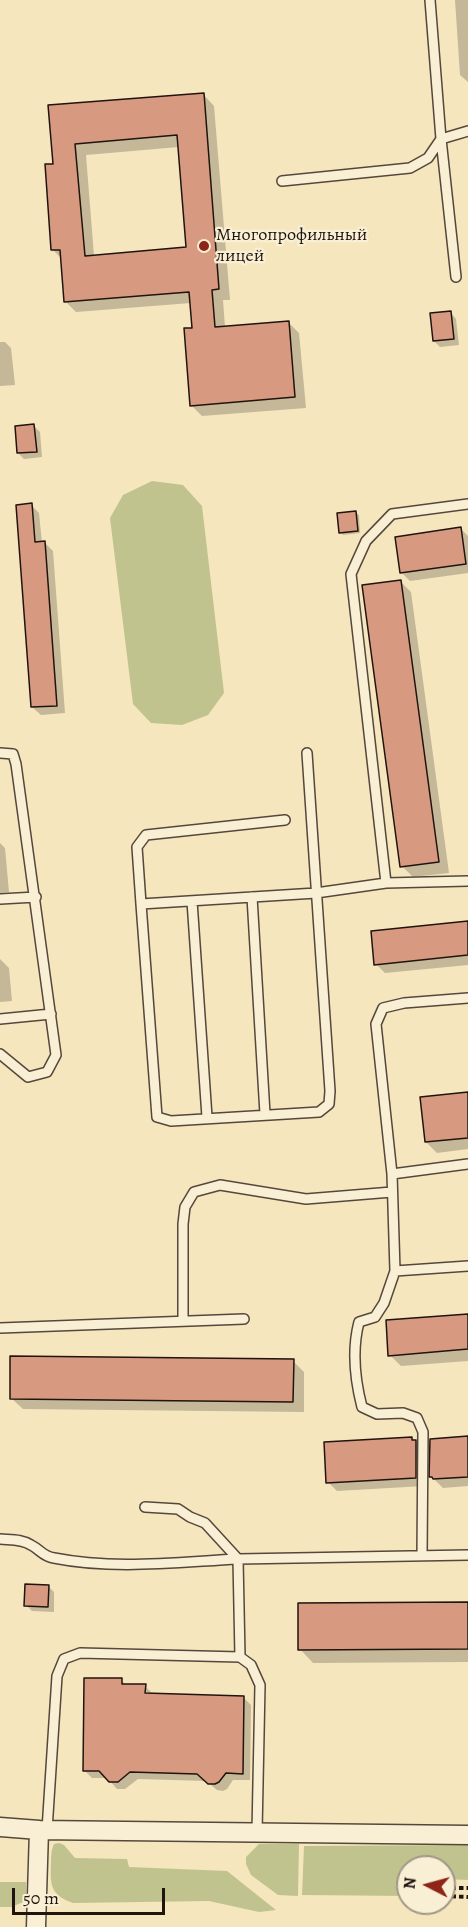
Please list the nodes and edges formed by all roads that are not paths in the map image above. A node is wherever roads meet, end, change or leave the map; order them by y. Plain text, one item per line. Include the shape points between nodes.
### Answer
1 (430, 0) edge
2 (468, 131) edge
3 (441, 139) junction
4 (282, 181) dead end
5 (456, 277) dead end
6 (468, 504) edge
7 (0, 753) edge
8 (307, 753) dead end
9 (285, 820) dead end
10 (468, 881) edge
11 (386, 884) junction
12 (316, 893) junction
13 (36, 897) junction
14 (252, 897) junction
15 (0, 899) edge
16 (192, 901) junction
17 (141, 904) junction
18 (468, 998) edge
19 (51, 1014) junction
20 (0, 1019) edge
21 (0, 1054) edge
22 (265, 1114) junction
23 (207, 1117) junction
24 (468, 1164) edge
25 (392, 1174) junction
26 (392, 1192) junction
27 (468, 1266) edge
28 (395, 1271) junction
29 (244, 1319) dead end
30 (183, 1321) junction
31 (0, 1328) edge
32 (145, 1507) dead end
33 (0, 1539) edge
34 (468, 1555) edge
35 (422, 1556) junction
36 (238, 1559) junction
37 (240, 1657) junction
38 (0, 1827) edge
39 (43, 1830) junction
40 (257, 1832) junction
41 (468, 1835) edge
42 (36, 1927) edge

1 - 3 lane
2 - 3 lane
3 - 4 lane via 428,158 410,168
3 - 5 lane
6 - 11 lane via 392,514 366,541 351,574
7 - 13 lane via 13,753 16,764
8 - 12 lane
9 - 17 lane via 146,835 137,847
10 - 11 lane
11 - 12 lane
12 - 14 lane
12 - 22 lane via 329,1104 319,1112
13 - 15 lane
13 - 19 lane
14 - 16 lane
14 - 22 lane
16 - 17 lane
16 - 23 lane
17 - 23 lane via 157,1117
18 - 25 lane via 383,1008 376,1024
19 - 20 lane
19 - 21 lane via 56,1055 47,1071 28,1077
22 - 23 lane
24 - 25 lane
25 - 26 lane
26 - 28 lane
26 - 30 lane via 306,1200 220,1185 194,1192 185,1207 183,1224
27 - 28 lane
28 - 35 lane via 384,1303 375,1317 360,1322 355,1338 358,1390 362,1407 377,1414 403,1413 417,1418 423,1432
29 - 30 lane
30 - 31 lane
32 - 36 lane via 178,1509 205,1523
33 - 36 lane via 24,1541 42,1555 54,1558 99,1563
34 - 35 lane
35 - 36 lane
36 - 37 lane
37 - 39 lane via 80,1653 64,1659 57,1676
37 - 40 lane via 250,1665 260,1685
38 - 39 street
39 - 40 street
39 - 42 street
40 - 41 street

